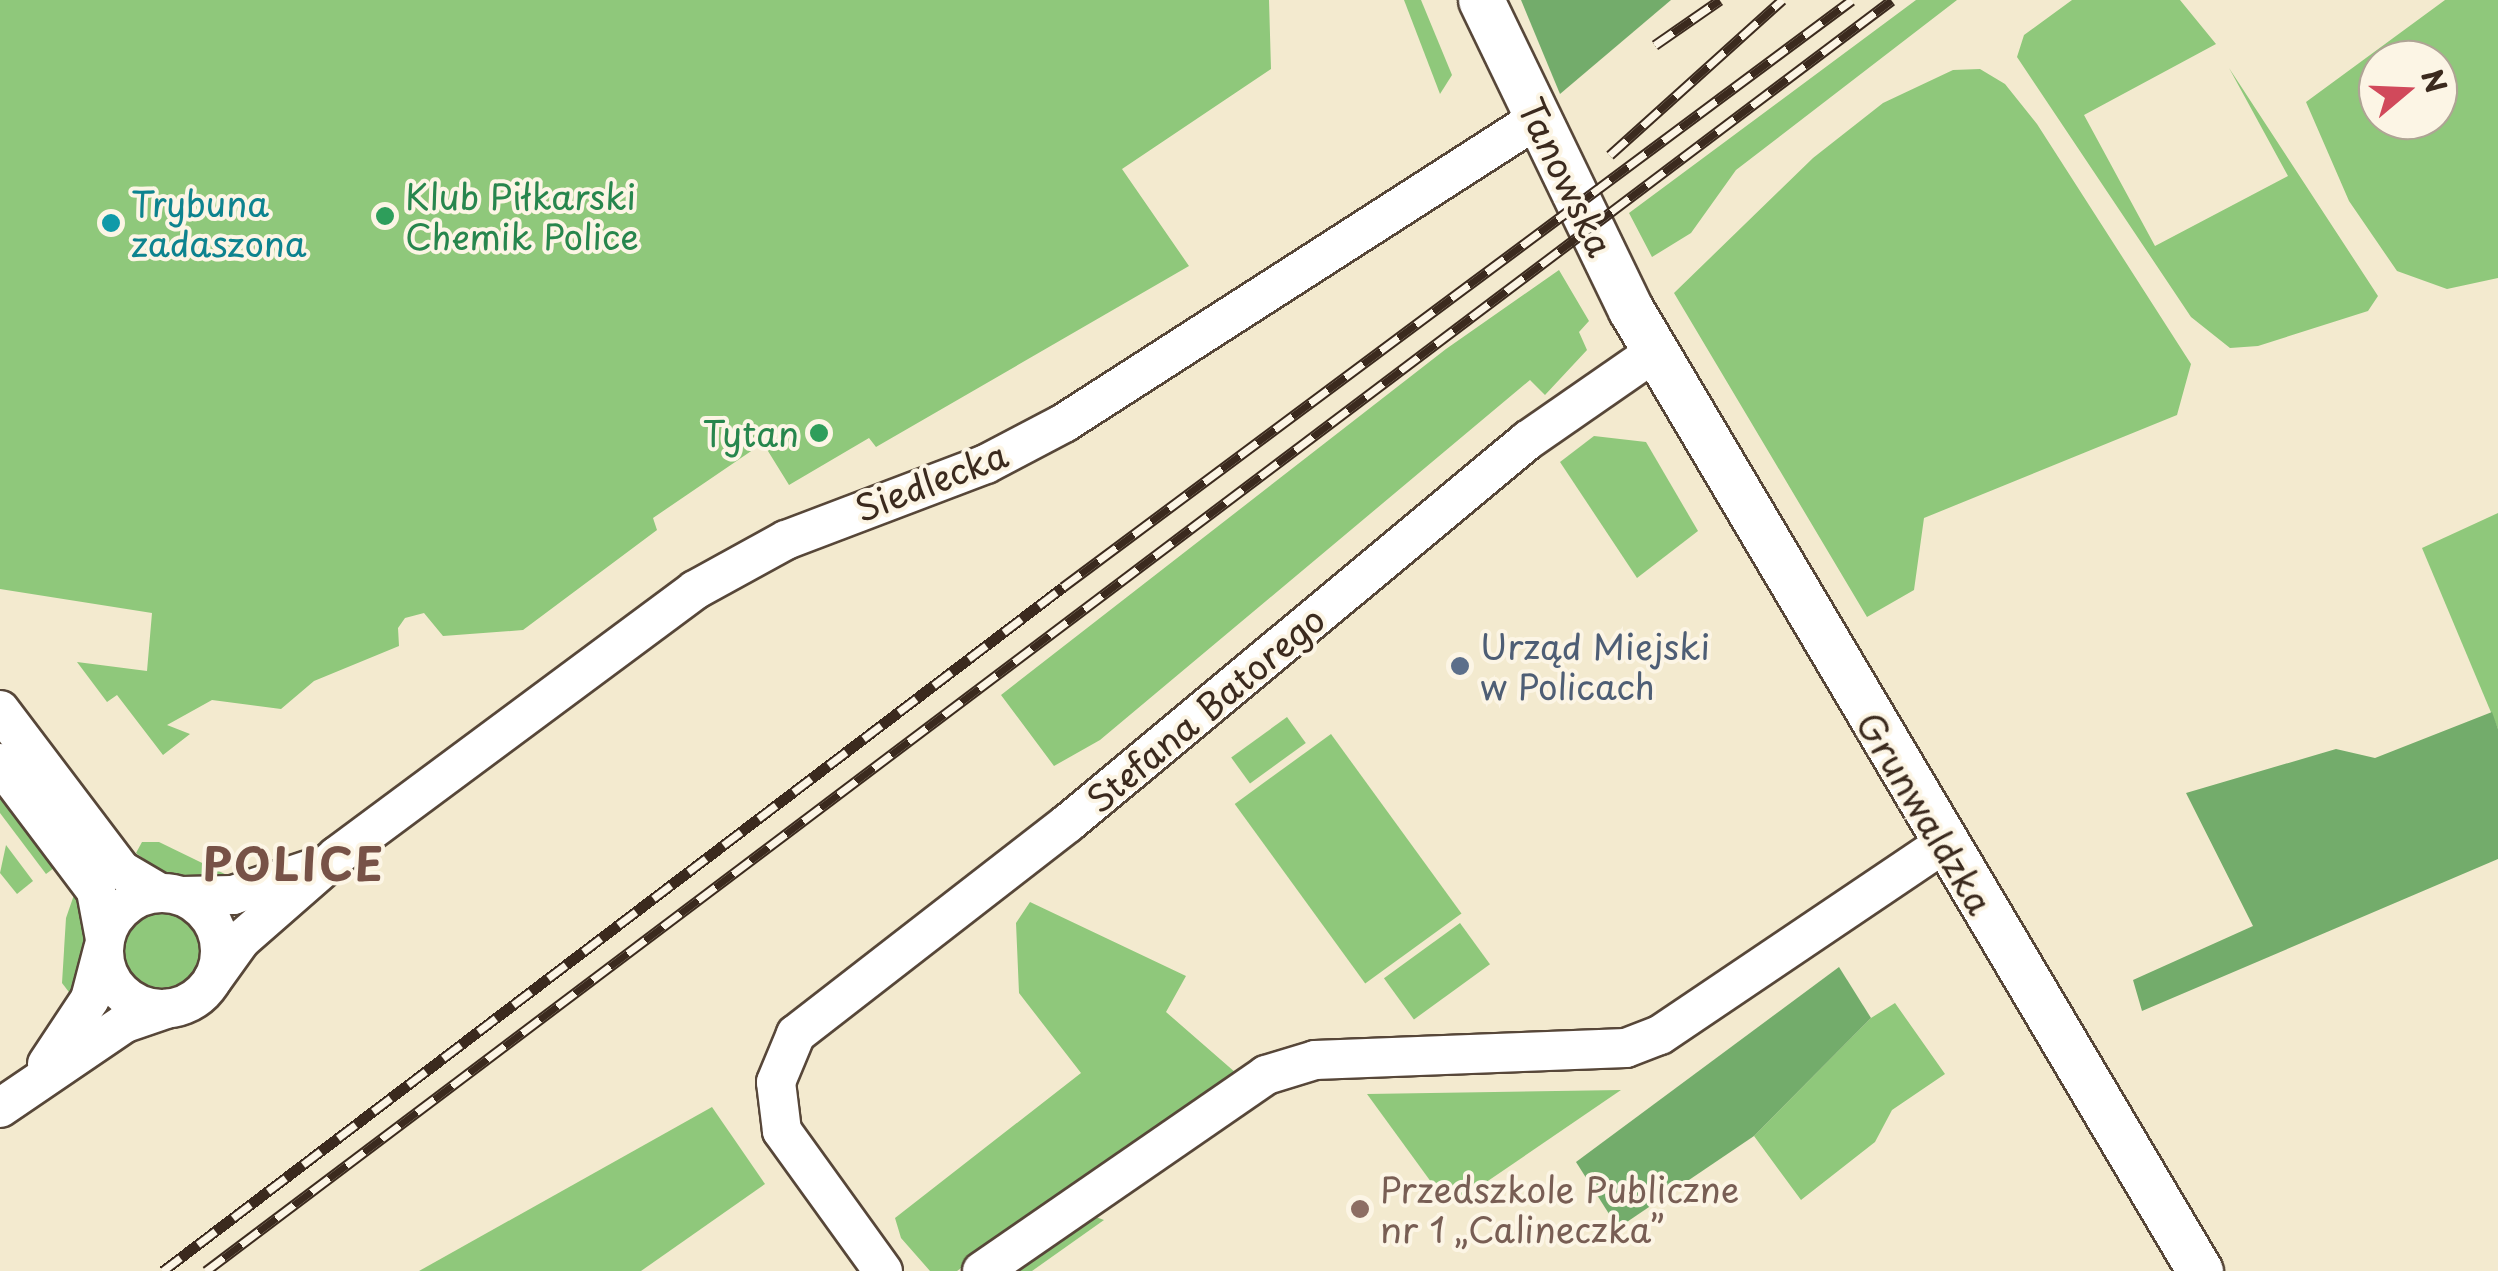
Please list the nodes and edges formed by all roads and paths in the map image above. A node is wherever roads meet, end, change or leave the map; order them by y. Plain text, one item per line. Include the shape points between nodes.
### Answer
1 (1481, 0) edge
2 (1536, 120) junction
3 (1655, 352) junction
4 (0, 710) edge
5 (0, 762) edge
6 (1944, 844) junction
7 (337, 856) junction
8 (170, 894) junction
9 (104, 943) junction
10 (213, 979) junction
11 (166, 1009) junction
12 (11, 1100) edge
13 (883, 1271) edge
14 (982, 1271) edge
15 (2200, 1271) edge

1 - 2 main road, Tanowska
2 - 3 main road, Tanowska
2 - 7 street, Siedlecka via 1052,430 986,464 818,526 717,576
3 - 6 main road, Grunwaldzka
3 - 13 street, Stefana Batorego via 1528,440 1068,823 813,1016 788,1045 776,1082 787,1143
4 - 8 street via 121,870
5 - 9 street via 96,891
6 - 14 street via 1660,1035 1626,1048 1315,1060 1266,1075
6 - 15 main road, Grunwaldzka
7 - 8 street, Siedlecka via 233,896
7 - 10 street, Siedlecka via 244,936
8 - 9 street via 127,904
8 - 10 street via 203,910 217,930
9 - 11 street via 107,972 121,992 142,1006
9 - 12 street via 84,1010
10 - 11 street via 190,1002
11 - 12 street via 125,1023

